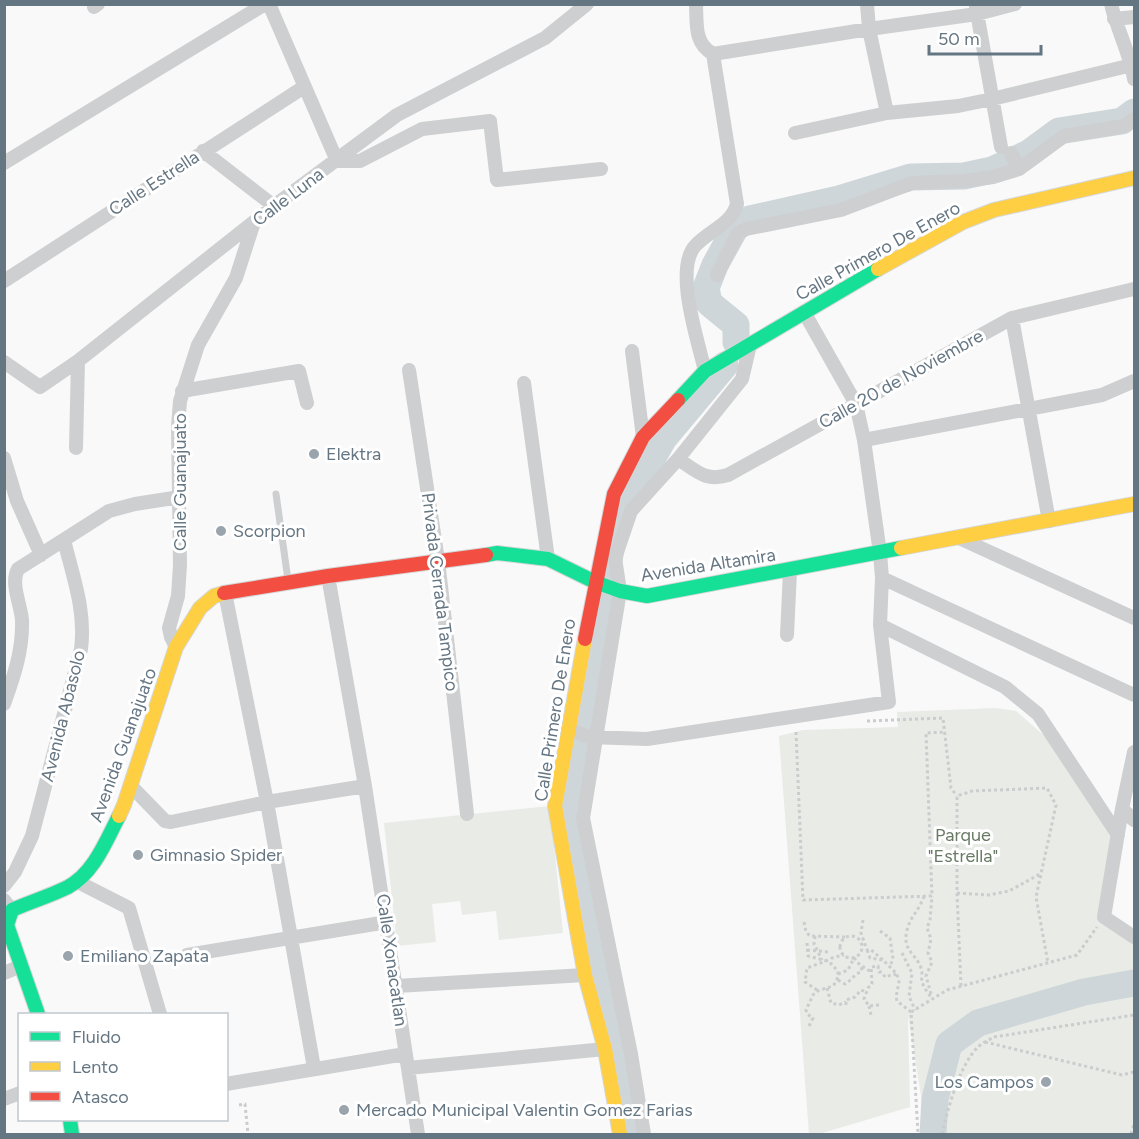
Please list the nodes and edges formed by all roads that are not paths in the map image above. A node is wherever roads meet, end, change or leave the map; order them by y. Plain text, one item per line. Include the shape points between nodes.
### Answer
1 (265, 4) edge
2 (269, 4) edge
3 (587, 4) edge
4 (696, 4) edge
5 (867, 4) edge
6 (1015, 4) edge
7 (1111, 4) edge
8 (976, 9) edge
9 (1134, 17) edge
10 (1114, 19) junction
11 (869, 29) junction
12 (713, 54) junction
13 (1133, 72) edge
14 (304, 87) junction
15 (992, 99) junction
16 (887, 112) junction
17 (1134, 119) edge
18 (795, 133) dead end
19 (203, 151) junction
20 (337, 161) junction
21 (4, 163) edge
22 (601, 169) dead end
23 (1019, 169) junction
24 (1134, 178) edge
25 (274, 206) junction
26 (254, 222) junction
27 (717, 275) dead end
28 (4, 281) edge
29 (1134, 289) edge
30 (804, 312) junction
31 (1012, 318) junction
32 (750, 345) junction
33 (632, 351) dead end
34 (78, 361) junction
35 (4, 362) edge
36 (409, 370) dead end
37 (705, 371) junction
38 (1134, 381) edge
39 (524, 383) dead end
40 (182, 391) junction
41 (307, 403) dead end
42 (856, 404) junction
43 (1030, 410) junction
44 (643, 437) junction
45 (864, 440) junction
46 (76, 448) dead end
47 (4, 458) edge
48 (678, 459) junction
49 (276, 494) dead end
50 (180, 497) junction
51 (1134, 504) edge
52 (1049, 521) junction
53 (959, 538) junction
54 (64, 540) junction
55 (880, 554) junction
56 (41, 555) junction
57 (548, 558) junction
58 (438, 560) junction
59 (790, 571) junction
60 (328, 576) junction
61 (882, 578) junction
62 (595, 582) junction
63 (288, 583) junction
64 (620, 591) junction
65 (225, 592) junction
66 (1134, 618) edge
67 (880, 625) junction
68 (787, 635) dead end
69 (176, 647) junction
70 (1134, 695) edge
71 (4, 704) edge
72 (571, 730) junction
73 (592, 737) junction
74 (1134, 752) edge
75 (130, 786) junction
76 (365, 786) junction
77 (267, 802) junction
78 (1122, 808) junction
79 (467, 814) dead end
80 (1134, 820) edge
81 (1118, 835) junction
82 (76, 881) junction
83 (4, 886) edge
84 (8, 905) edge
85 (387, 922) junction
86 (1134, 937) edge
87 (292, 938) junction
88 (188, 955) dead end
89 (21, 966) junction
90 (4, 973) edge
91 (585, 975) junction
92 (396, 986) junction
93 (38, 1013) edge
94 (160, 1013) edge
95 (605, 1049) junction
96 (405, 1054) junction
97 (314, 1068) junction
98 (408, 1068) junction
99 (228, 1084) edge
100 (418, 1134) edge
101 (620, 1134) edge
102 (644, 1134) edge

1 - 21 street
2 - 14 street
3 - 20 street, Calle Luna via 545,38 397,115
4 - 12 street via 699,41
5 - 11 street
6 - 8 street
7 - 10 street
8 - 11 street
8 - 15 street
9 - 10 street
10 - 13 street
11 - 12 street
11 - 16 street
12 - 37 street via 737,204 735,213 694,246 686,263 686,282
13 - 15 street
14 - 19 street, Calle Estrella
14 - 20 street
15 - 16 street
15 - 23 street via 1006,150
16 - 18 street
17 - 23 street via 1124,126 1064,136
19 - 25 street
19 - 28 street, Calle Estrella
20 - 22 street via 360,161 422,129 490,121 497,180
20 - 25 street, Calle Luna
23 - 27 street via 963,181 912,183 841,210 746,229 738,233
24 - 30 street, Calle Primero De Enero via 1027,201 963,222
25 - 26 street, Calle Luna
26 - 34 street, Calle Luna
26 - 40 street, Calle Guanajuato via 236,278 198,345
29 - 31 street, Calle 20 de Noviembre
30 - 32 street, Calle Primero De Enero
30 - 42 street
31 - 42 street, Calle 20 de Noviembre
31 - 43 street
32 - 37 street, Calle Primero De Enero
32 - 48 street via 742,380
33 - 44 street
34 - 35 street, Calle Luna via 40,387
34 - 46 street
36 - 58 street, Privada Cerrada Tampico
37 - 44 street, Calle Primero De Enero
38 - 43 street via 1102,395
39 - 57 street
40 - 41 street via 299,371
40 - 50 street, Calle Guanajuato via 178,418
42 - 45 street
42 - 48 street, Calle 20 de Noviembre via 728,475 704,476
43 - 45 street
43 - 52 street
44 - 62 street, Calle Primero De Enero via 614,495
45 - 55 street
47 - 56 street via 16,501
48 - 64 street via 631,511 615,558
49 - 63 lane
50 - 54 street via 109,511
50 - 69 street, Calle Guanajuato via 179,582 169,628
51 - 52 street, Avenida Altamira
52 - 53 street, Avenida Altamira
53 - 55 street, Avenida Altamira
53 - 66 street
54 - 56 street
54 - 83 street, Avenida Abasolo via 82,615 81,649 32,836
55 - 59 street, Avenida Altamira
55 - 61 street
56 - 71 street via 15,574 22,645
57 - 58 street, Avenida Altamira via 497,553
57 - 62 street, Avenida Altamira
58 - 60 street, Avenida Altamira
58 - 79 street, Privada Cerrada Tampico
59 - 64 street, Avenida Altamira via 647,596
59 - 68 street
60 - 63 street, Avenida Altamira
60 - 76 street, Calle Xonacatlan
61 - 67 street
61 - 70 street
62 - 64 street, Avenida Altamira
62 - 72 street, Calle Primero De Enero
63 - 65 street, Avenida Altamira
64 - 73 street
65 - 69 street, Avenida Altamira via 201,605 185,638
65 - 77 street
67 - 73 street via 889,702 647,739
67 - 81 street via 1005,687 1038,714
69 - 75 street, Avenida Guanajuato
72 - 73 street
72 - 91 street, Calle Primero De Enero via 555,806
73 - 102 street via 583,818
74 - 78 street
75 - 77 street via 165,821 171,822
75 - 82 street, Avenida Guanajuato via 103,848
76 - 77 street
76 - 85 street, Calle Xonacatlan
77 - 87 street
78 - 80 street
78 - 81 street
81 - 86 street via 1104,917
82 - 84 street, Avenida Guanajuato via 62,890
82 - 94 street via 129,908
84 - 89 street via 7,925
85 - 87 street
85 - 92 street, Calle Xonacatlan
87 - 88 street
87 - 97 street
89 - 90 street
89 - 93 street
91 - 92 street
91 - 95 street, Calle Primero De Enero
92 - 96 street, Calle Xonacatlan
95 - 98 street
95 - 101 street, Calle Primero De Enero
96 - 97 street
96 - 98 street, Calle Xonacatlan
97 - 99 street
98 - 100 street, Calle Xonacatlan

